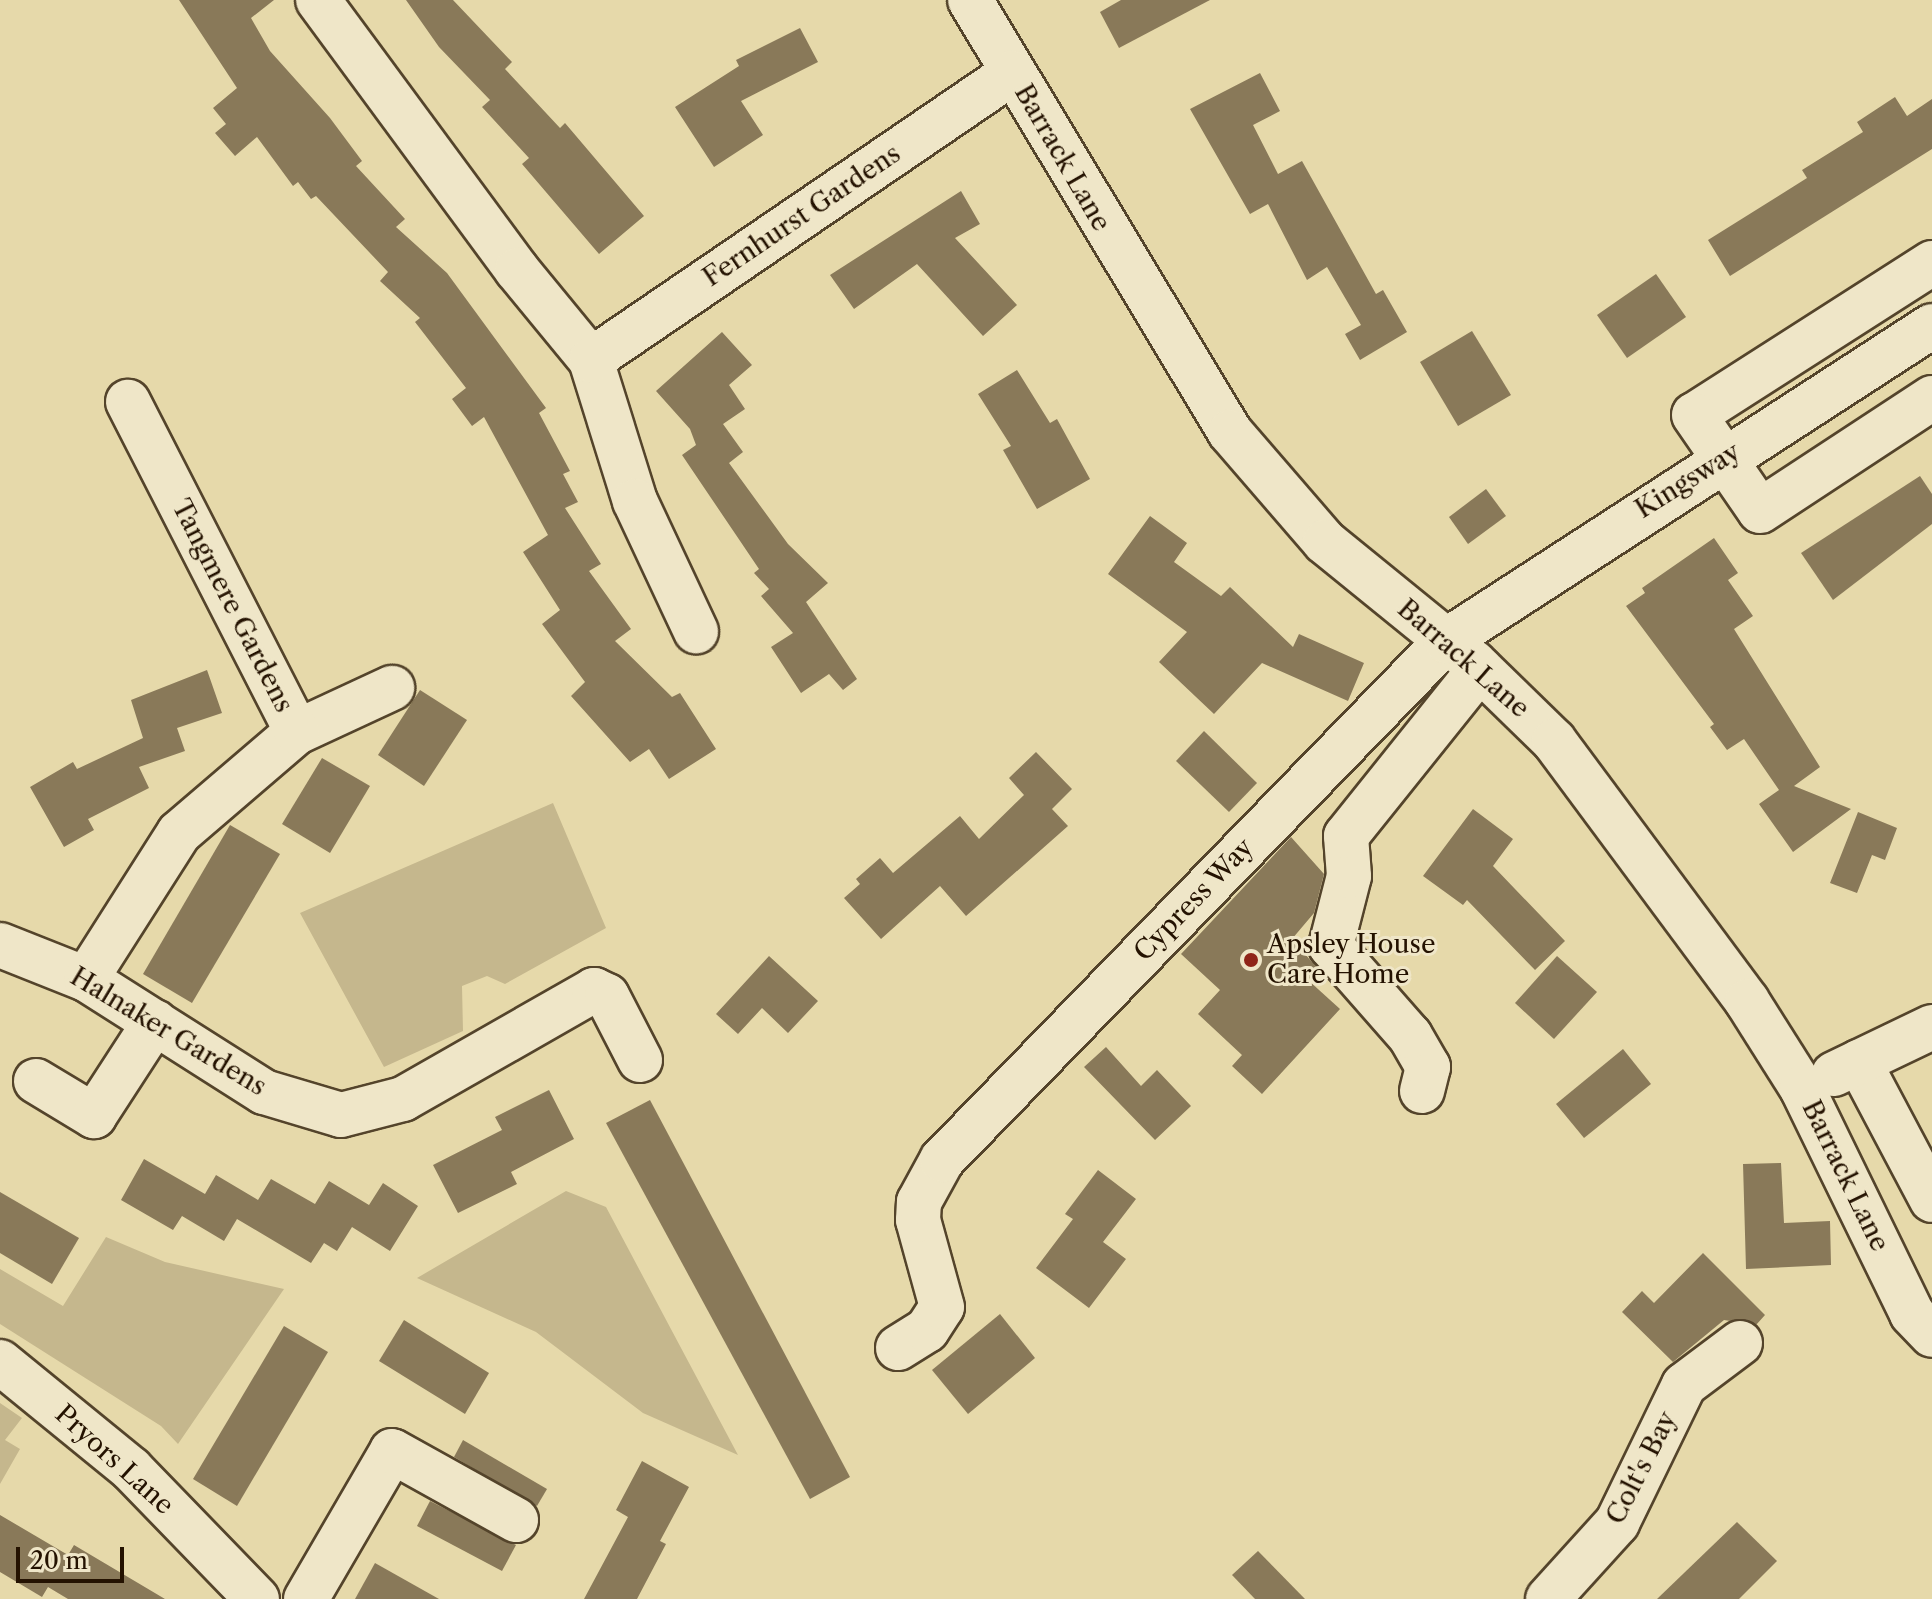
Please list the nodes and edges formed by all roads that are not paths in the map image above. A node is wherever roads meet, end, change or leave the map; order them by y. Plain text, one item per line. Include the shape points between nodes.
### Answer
1 (318, 0) edge
2 (970, 0) edge
3 (1012, 73) junction
4 (1932, 263) edge
5 (1932, 326) edge
6 (591, 360) junction
7 (1932, 398) edge
8 (128, 402) dead end
9 (1722, 460) junction
10 (696, 631) dead end
11 (1446, 641) junction
12 (1480, 669) junction
13 (392, 688) dead end
14 (297, 732) junction
15 (0, 945) edge
16 (86, 979) junction
17 (155, 1022) junction
18 (1932, 1027) edge
19 (640, 1060) dead end
20 (1859, 1062) junction
21 (36, 1081) dead end
22 (1802, 1088) junction
23 (1422, 1091) dead end
24 (1932, 1200) edge
25 (1932, 1335) edge
26 (1740, 1343) dead end
27 (898, 1348) dead end
28 (0, 1362) edge
29 (516, 1520) dead end
30 (257, 1599) edge
31 (306, 1599) edge
32 (1548, 1599) edge

1 - 6 street via 517,270
2 - 3 street, Barrack Lane
3 - 6 street, Fernhurst Gardens
3 - 11 street, Barrack Lane via 1230,432 1325,542
4 - 9 street via 1694,415
5 - 9 street, Kingsway
6 - 10 street via 635,501
7 - 9 street via 1760,511
8 - 14 street, Tangmere Gardens
9 - 11 street, Kingsway
11 - 12 street, Barrack Lane
11 - 27 street, Cypress Way via 942,1160 919,1202 918,1220 942,1307 927,1330
12 - 22 street, Barrack Lane via 1554,741 1747,1001
12 - 23 street via 1346,836 1349,876 1331,946 1410,1036 1428,1067
13 - 14 street
14 - 16 street, Tangmere Gardens via 179,833
15 - 16 street, Halnaker Gardens
16 - 17 street, Halnaker Gardens
17 - 19 street, Halnaker Gardens via 264,1092 341,1115 403,1099 594,990 607,996
17 - 21 street via 94,1116
18 - 20 street
20 - 22 street
20 - 24 street
22 - 25 street, Barrack Lane via 1912,1314
26 - 32 street, Colt's Bay via 1684,1385 1617,1523
28 - 30 street, Pryors Lane via 131,1469
29 - 31 street via 392,1451

